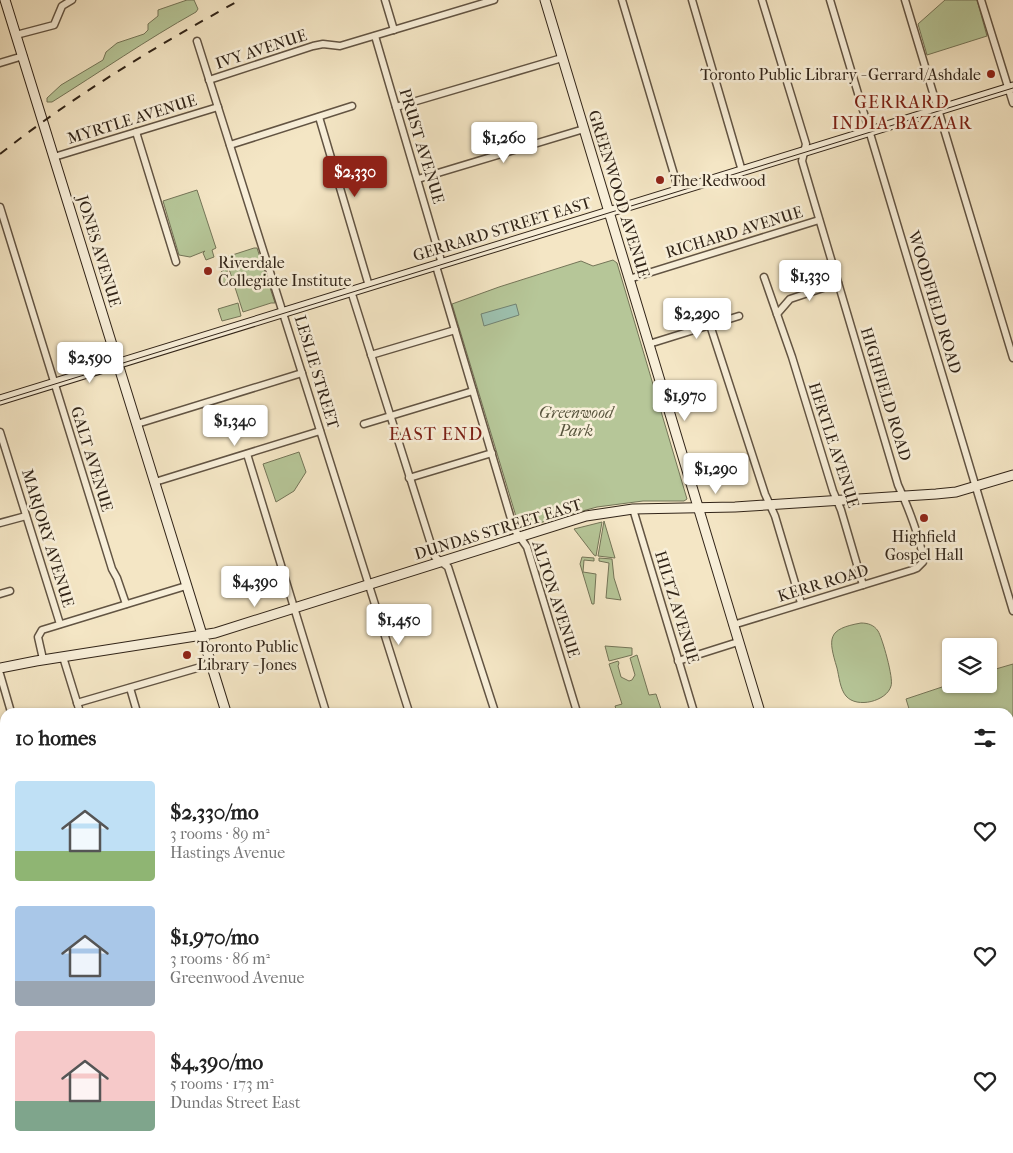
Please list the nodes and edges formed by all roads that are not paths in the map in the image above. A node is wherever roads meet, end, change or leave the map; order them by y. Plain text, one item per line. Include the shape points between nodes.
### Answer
1 (5, 0) edge
2 (72, 0) edge
3 (385, 0) edge
4 (494, 0) edge
5 (545, 0) edge
6 (622, 0) edge
7 (692, 0) edge
8 (762, 0) edge
9 (830, 0) edge
10 (905, 0) edge
11 (981, 0) edge
12 (394, 30) junction
13 (16, 35) junction
14 (374, 36) junction
15 (197, 41) dead end
16 (23, 56) junction
17 (562, 58) junction
18 (0, 63) edge
19 (209, 80) junction
20 (1011, 87) edge
21 (1013, 103) edge
22 (352, 106) dead end
23 (218, 107) junction
24 (396, 107) junction
25 (939, 110) junction
26 (319, 117) junction
27 (584, 129) junction
28 (869, 131) junction
29 (136, 132) junction
30 (230, 146) junction
31 (803, 152) junction
32 (54, 157) junction
33 (742, 171) junction
34 (418, 178) junction
35 (679, 190) junction
36 (0, 207) edge
37 (609, 212) junction
38 (819, 220) junction
39 (176, 262) dead end
40 (439, 265) junction
41 (764, 277) dead end
42 (629, 279) junction
43 (838, 283) junction
44 (369, 286) junction
45 (351, 291) junction
46 (282, 312) junction
47 (777, 314) junction
48 (739, 316) dead end
49 (710, 325) junction
50 (455, 330) junction
51 (649, 344) junction
52 (371, 355) junction
53 (1013, 358) edge
54 (118, 363) junction
55 (302, 373) junction
56 (54, 383) junction
57 (473, 391) junction
58 (0, 400) edge
59 (390, 416) junction
60 (137, 424) junction
61 (364, 424) dead end
62 (320, 431) junction
63 (0, 432) edge
64 (492, 453) junction
65 (247, 454) junction
66 (1013, 475) edge
67 (410, 478) junction
68 (155, 482) junction
69 (975, 486) junction
70 (904, 496) junction
71 (837, 500) junction
72 (769, 505) junction
73 (698, 508) junction
74 (633, 509) junction
75 (26, 516) junction
76 (0, 524) edge
77 (521, 537) junction
78 (442, 562) junction
79 (920, 565) joint
80 (369, 585) junction
81 (864, 585) junction
82 (186, 586) junction
83 (10, 591) dead end
84 (0, 594) edge
85 (802, 603) junction
86 (126, 604) junction
87 (295, 608) junction
88 (1013, 611) edge
89 (60, 624) junction
90 (733, 625) junction
91 (202, 636) junction
92 (738, 642) junction
93 (64, 656) junction
94 (43, 660) junction
95 (678, 661) junction
96 (211, 664) junction
97 (0, 668) edge
98 (0, 674) edge
99 (130, 688) junction
100 (77, 703) junction
101 (10, 708) edge
102 (79, 708) edge
103 (136, 708) edge
104 (225, 708) edge
105 (325, 708) edge
106 (408, 708) edge
107 (494, 708) edge
108 (576, 708) edge
109 (693, 708) edge
110 (759, 708) edge

1 - 13 street, JONES AVENUE
2 - 13 street via 62,6 54,25
3 - 12 street
4 - 12 street, IVY AVENUE
5 - 17 street, GREENWOOD AVENUE
6 - 35 street
7 - 33 street
8 - 31 street, HIGHFIELD ROAD via 806,144
9 - 28 street, WOODFIELD ROAD
10 - 25 street
11 - 20 street
12 - 14 street, IVY AVENUE
13 - 16 street, JONES AVENUE
14 - 19 street, IVY AVENUE via 340,46 314,46
14 - 24 street, PRUST AVENUE
15 - 19 street, LESLIE STREET
16 - 18 street
16 - 32 street, JONES AVENUE
17 - 24 street
17 - 27 street, GREENWOOD AVENUE
19 - 23 street, LESLIE STREET
20 - 21 street
20 - 25 street, GERRARD STREET EAST
22 - 26 street
23 - 29 street, MYRTLE AVENUE
23 - 30 street, LESLIE STREET
24 - 34 street, PRUST AVENUE
25 - 28 street, GERRARD STREET EAST
25 - 53 street
26 - 30 street
26 - 44 street
27 - 34 street
27 - 37 street, GREENWOOD AVENUE
28 - 31 street, GERRARD STREET EAST
28 - 69 street, WOODFIELD ROAD
29 - 32 street, MYRTLE AVENUE
29 - 39 street
30 - 46 street, LESLIE STREET
31 - 33 street, GERRARD STREET EAST
31 - 38 street, HIGHFIELD ROAD via 802,160
32 - 54 street, JONES AVENUE
33 - 35 street, GERRARD STREET EAST
34 - 40 street, PRUST AVENUE
35 - 37 street, GERRARD STREET EAST
36 - 56 street, GALT AVENUE
37 - 40 street, GERRARD STREET EAST
37 - 42 street, GREENWOOD AVENUE
38 - 42 street, RICHARD AVENUE
38 - 43 street, HIGHFIELD ROAD
40 - 44 street, GERRARD STREET EAST
40 - 50 street, ALTON AVENUE
41 - 47 street, HERTLE AVENUE
42 - 51 street, GREENWOOD AVENUE
43 - 47 street via 790,299
43 - 70 street, HIGHFIELD ROAD
44 - 45 street, GERRARD STREET EAST
45 - 46 street, GERRARD STREET EAST
45 - 52 street
46 - 54 street, GERRARD STREET EAST
46 - 55 street, LESLIE STREET
47 - 71 street, HERTLE AVENUE
48 - 49 street
49 - 51 street
49 - 72 street
50 - 52 street
50 - 57 street, ALTON AVENUE
51 - 73 street, GREENWOOD AVENUE
52 - 59 street
54 - 56 street, GERRARD STREET EAST
54 - 60 street, JONES AVENUE
55 - 60 street
55 - 62 street, LESLIE STREET
56 - 58 street, GERRARD STREET EAST
56 - 86 street, GALT AVENUE
57 - 59 street
57 - 64 street, ALTON AVENUE
59 - 61 street
59 - 67 street
60 - 68 street, JONES AVENUE
62 - 65 street
62 - 80 street, LESLIE STREET
63 - 75 street, MARJORY AVENUE
64 - 67 street
64 - 77 street, ALTON AVENUE via 514,529
65 - 68 street
65 - 87 street
66 - 69 street, DUNDAS STREET EAST
67 - 78 street via 435,557
68 - 82 street, JONES AVENUE
69 - 70 street, DUNDAS STREET EAST via 956,492
69 - 88 street, WOODFIELD ROAD
70 - 71 street, DUNDAS STREET EAST
70 - 79 street, HIGHFIELD ROAD via 923,557
71 - 72 street, DUNDAS STREET EAST
71 - 81 street, HERTLE AVENUE
72 - 73 street, DUNDAS STREET EAST
72 - 85 street
73 - 74 street, DUNDAS STREET EAST
73 - 90 street, GREENWOOD AVENUE
74 - 77 street, DUNDAS STREET EAST via 586,516
74 - 95 street, HILTZ AVENUE
75 - 76 street
75 - 89 street, MARJORY AVENUE
77 - 78 street, DUNDAS STREET EAST
77 - 108 street, ALTON AVENUE via 527,547
78 - 80 street, DUNDAS STREET EAST
78 - 107 street via 449,568
79 - 81 street, KERR ROAD
80 - 87 street, DUNDAS STREET EAST
80 - 106 street, LESLIE STREET
81 - 85 street, KERR ROAD
82 - 86 street
82 - 91 street, JONES AVENUE
83 - 84 street
85 - 90 street, KERR ROAD
86 - 89 street
87 - 91 street, DUNDAS STREET EAST
87 - 105 street
89 - 94 street via 38,634
90 - 92 street, GREENWOOD AVENUE
91 - 93 street, DUNDAS STREET EAST
91 - 96 street, JONES AVENUE
92 - 95 street
92 - 110 street, GREENWOOD AVENUE
93 - 94 street, DUNDAS STREET EAST
93 - 100 street
94 - 97 street, DUNDAS STREET EAST
95 - 109 street, HILTZ AVENUE
96 - 99 street
96 - 104 street, JONES AVENUE
98 - 101 street
99 - 100 street
99 - 103 street
100 - 102 street

